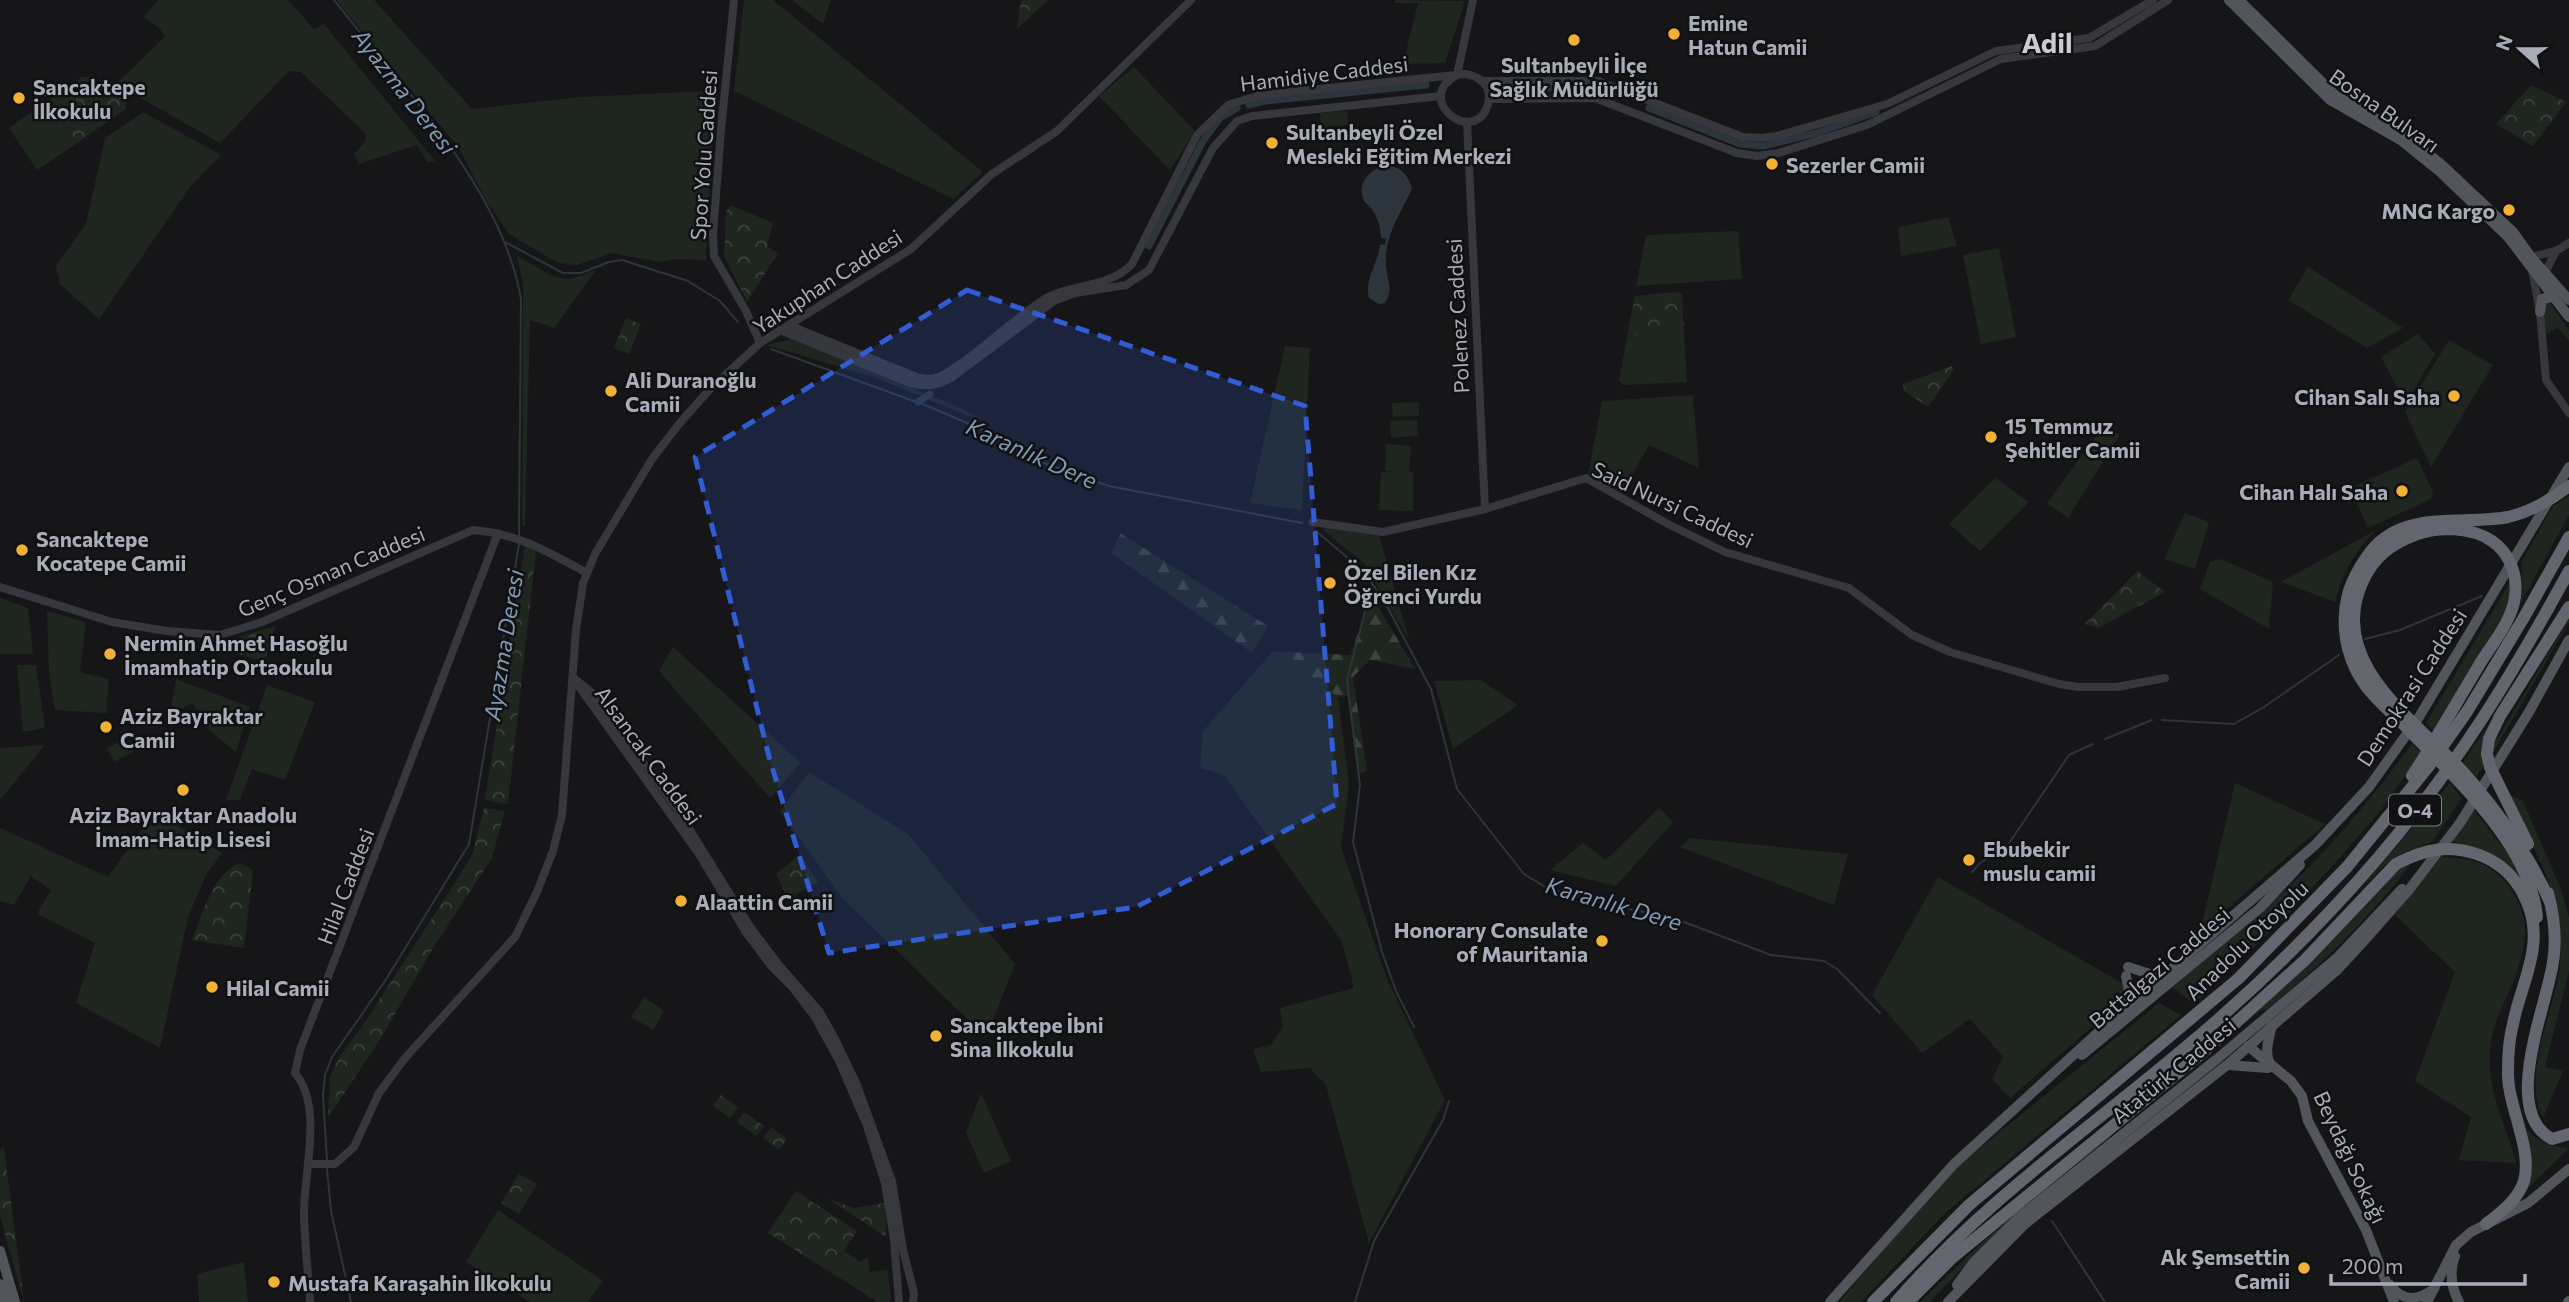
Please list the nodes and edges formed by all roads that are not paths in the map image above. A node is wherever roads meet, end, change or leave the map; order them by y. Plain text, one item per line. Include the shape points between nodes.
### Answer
1 (734, 0) edge
2 (1191, 0) edge
3 (1474, 0) edge
4 (2153, 0) edge
5 (2168, 0) edge
6 (2229, 0) edge
7 (2239, 0) edge
8 (2049, 43) junction
9 (2059, 51) junction
10 (1457, 75) junction
11 (1482, 81) junction
12 (1441, 96) junction
13 (1644, 97) junction
14 (1489, 99) junction
15 (1238, 100) junction
16 (1881, 106) junction
17 (1628, 109) junction
18 (1249, 116) junction
19 (1883, 117) junction
20 (1467, 122) junction
21 (2569, 243) edge
22 (2556, 251) junction
23 (2531, 257) junction
24 (2532, 270) junction
25 (2545, 273) junction
26 (2552, 297) junction
27 (2569, 300) edge
28 (2539, 312) junction
29 (2569, 317) edge
30 (784, 327) junction
31 (760, 343) junction
32 (2569, 412) edge
33 (2569, 467) edge
34 (2569, 486) edge
35 (1485, 509) junction
36 (1313, 522) dead end
37 (498, 533) junction
38 (2569, 537) edge
39 (2569, 571) edge
40 (587, 573) junction
41 (0, 587) edge
42 (2569, 607) edge
43 (2569, 640) edge
44 (574, 678) junction
45 (2165, 678) dead end
46 (2408, 723) junction
47 (2486, 807) junction
48 (2315, 845) junction
49 (2427, 867) junction
50 (2550, 902) junction
51 (2277, 941) junction
52 (2533, 944) junction
53 (774, 965) junction
54 (2166, 975) junction
55 (2157, 983) joint
56 (2127, 1009) junction
57 (2272, 1025) junction
58 (2245, 1049) junction
59 (2227, 1065) junction
60 (2269, 1066) junction
61 (2016, 1106) junction
62 (2569, 1134) edge
63 (2552, 1139) junction
64 (2569, 1144) edge
65 (309, 1164) junction
66 (2569, 1169) edge
67 (2486, 1224) junction
68 (2471, 1232) junction
69 (0, 1251) edge
70 (906, 1261) junction
71 (896, 1266) junction
72 (2386, 1279) junction
73 (0, 1284) edge
74 (2437, 1287) junction
75 (913, 1297) edge
76 (899, 1300) edge
77 (5, 1302) edge
78 (15, 1302) edge
79 (310, 1302) edge
80 (1830, 1302) edge
81 (1872, 1302) edge
82 (1896, 1302) edge
83 (1908, 1302) edge
84 (1946, 1302) edge
85 (2395, 1302) edge
86 (2427, 1302) edge
87 (2459, 1302) edge

1 - 31 street, Spor Yolu Caddesi via 714,256
2 - 30 street, Yakuphan Caddesi via 1057,131 992,174 911,249
3 - 10 street
4 - 8 street via 2095,36
5 - 9 street via 2095,46
6 - 24 main road, Bosna Bulvarı via 2330,100 2402,141 2438,170 2508,237
7 - 23 main road, Bosna Bulvarı via 2334,94 2406,135 2442,165 2513,232
8 - 9 street
8 - 16 street via 1989,53
9 - 19 street via 2001,59
10 - 11 street via 1473,75
10 - 12 street via 1446,83
10 - 15 street, Hamidiye Caddesi
11 - 13 street via 1598,81
11 - 14 street
12 - 18 street
12 - 20 street via 1448,115
13 - 16 street via 1751,138 1777,136
13 - 17 street
14 - 17 street via 1595,97
14 - 20 street via 1479,117
15 - 18 street
15 - 30 street, Hamidiye Caddesi via 1198,135 1132,264 1122,274 1041,301 945,374 919,378
16 - 19 street
17 - 19 street via 1748,156 1779,153
18 - 30 street via 1237,121 1208,155 1149,270 1126,285 1054,301 951,379 937,385 910,383
20 - 35 street, Polenez Caddesi
21 - 22 street
22 - 23 street
22 - 25 street
23 - 25 main road, Bosna Bulvarı
24 - 26 main road, Bosna Bulvarı
24 - 28 street
25 - 27 main road, Bosna Bulvarı
26 - 28 main road via 2542,299
26 - 29 main road, Bosna Bulvarı
28 - 32 street via 2546,380
30 - 31 street, Yakuphan Caddesi
31 - 40 street, Yakuphan Caddesi via 709,390 674,431 622,506
33 - 48 main road, Demokrasi Caddesi via 2419,717 2369,788
34 - 46 highway via 2510,516 2402,528 2386,536 2358,569 2345,608 2348,650 2368,690
35 - 36 street, Said Nursi Caddesi via 1383,532
35 - 45 street, Said Nursi Caddesi via 1586,478 1725,552 1849,588 1912,635 1950,652 2078,687 2117,687
37 - 40 street, Genç Osman Caddesi via 519,538
37 - 41 street, Genç Osman Caddesi via 473,530 262,622 220,635 113,622
37 - 65 street, Hilal Caddesi via 300,1050 295,1073 306,1096
38 - 51 highway, Anadolu Otoyolu / O-4 via 2496,666 2429,766 2347,867
39 - 82 highway, Anadolu Otoyolu / O-4 via 2504,684 2438,783 2368,870 2221,1017 2013,1189
40 - 44 street, Yakuphan Caddesi via 576,630
42 - 50 highway via 2501,716 2487,754 2543,875
43 - 49 main road, Atatürk Caddesi via 2491,775
44 - 53 street, Alsancak Caddesi via 717,877 745,930
44 - 65 street, Yakuphan Caddesi via 562,815 553,851 515,937 405,1058 379,1093 354,1147 342,1160
46 - 47 highway
46 - 51 highway via 2363,662 2355,634 2359,590 2368,569 2397,542 2421,532 2470,531 2495,542 2504,553 2515,577 2511,612 2397,799
47 - 50 highway via 2521,845
47 - 52 highway via 2532,886 2538,920
48 - 54 main road, Demokrasi Caddesi
48 - 61 main road, Battalgazi Caddesi via 2260,908
49 - 57 main road, Atatürk Caddesi via 2336,971
49 - 84 main road, Atatürk Caddesi via 2338,957 2017,1219 1974,1262
50 - 63 highway via 2553,964 2528,1084 2534,1122
51 - 81 highway, Anadolu Otoyolu / O-4 via 2208,1006 1969,1205
52 - 67 highway via 2512,1025 2508,1076 2524,1151 2523,1183 2514,1200
52 - 83 highway via 2532,917 2522,891 2488,859 2454,848 2435,848 2396,864 2305,960 2208,1048 1953,1257
53 - 70 street, Alsancak Caddesi via 820,1012 857,1085 892,1181
53 - 71 street, Alsancak Caddesi via 815,1017 867,1126 885,1183
54 - 55 main road, Demokrasi Caddesi
54 - 56 main road via 2127,971
55 - 56 main road, Battalgazi Caddesi
56 - 61 main road, Battalgazi Caddesi
57 - 58 main road, Atatürk Caddesi
57 - 60 main road via 2267,1045
58 - 59 main road, Atatürk Caddesi
58 - 60 main road
59 - 60 main road
59 - 84 main road, Atatürk Caddesi via 2039,1212
60 - 72 main road, Beydağı Sokağı via 2291,1081 2302,1096 2308,1121 2366,1230
61 - 80 main road, Battalgazi Caddesi via 1954,1164
62 - 63 highway
63 - 64 main road
65 - 79 street, Hilal Caddesi via 304,1213
66 - 67 main road via 2528,1203
67 - 68 main road
68 - 74 main road via 2451,1252
68 - 87 main road via 2452,1264 2452,1284
69 - 78 main road
70 - 71 street
70 - 75 street, Alsancak Caddesi
71 - 76 street, Alsancak Caddesi
72 - 74 main road via 2396,1293 2412,1299
72 - 85 main road, Beydağı Sokağı
73 - 77 main road
74 - 86 main road
75 - 76 street

